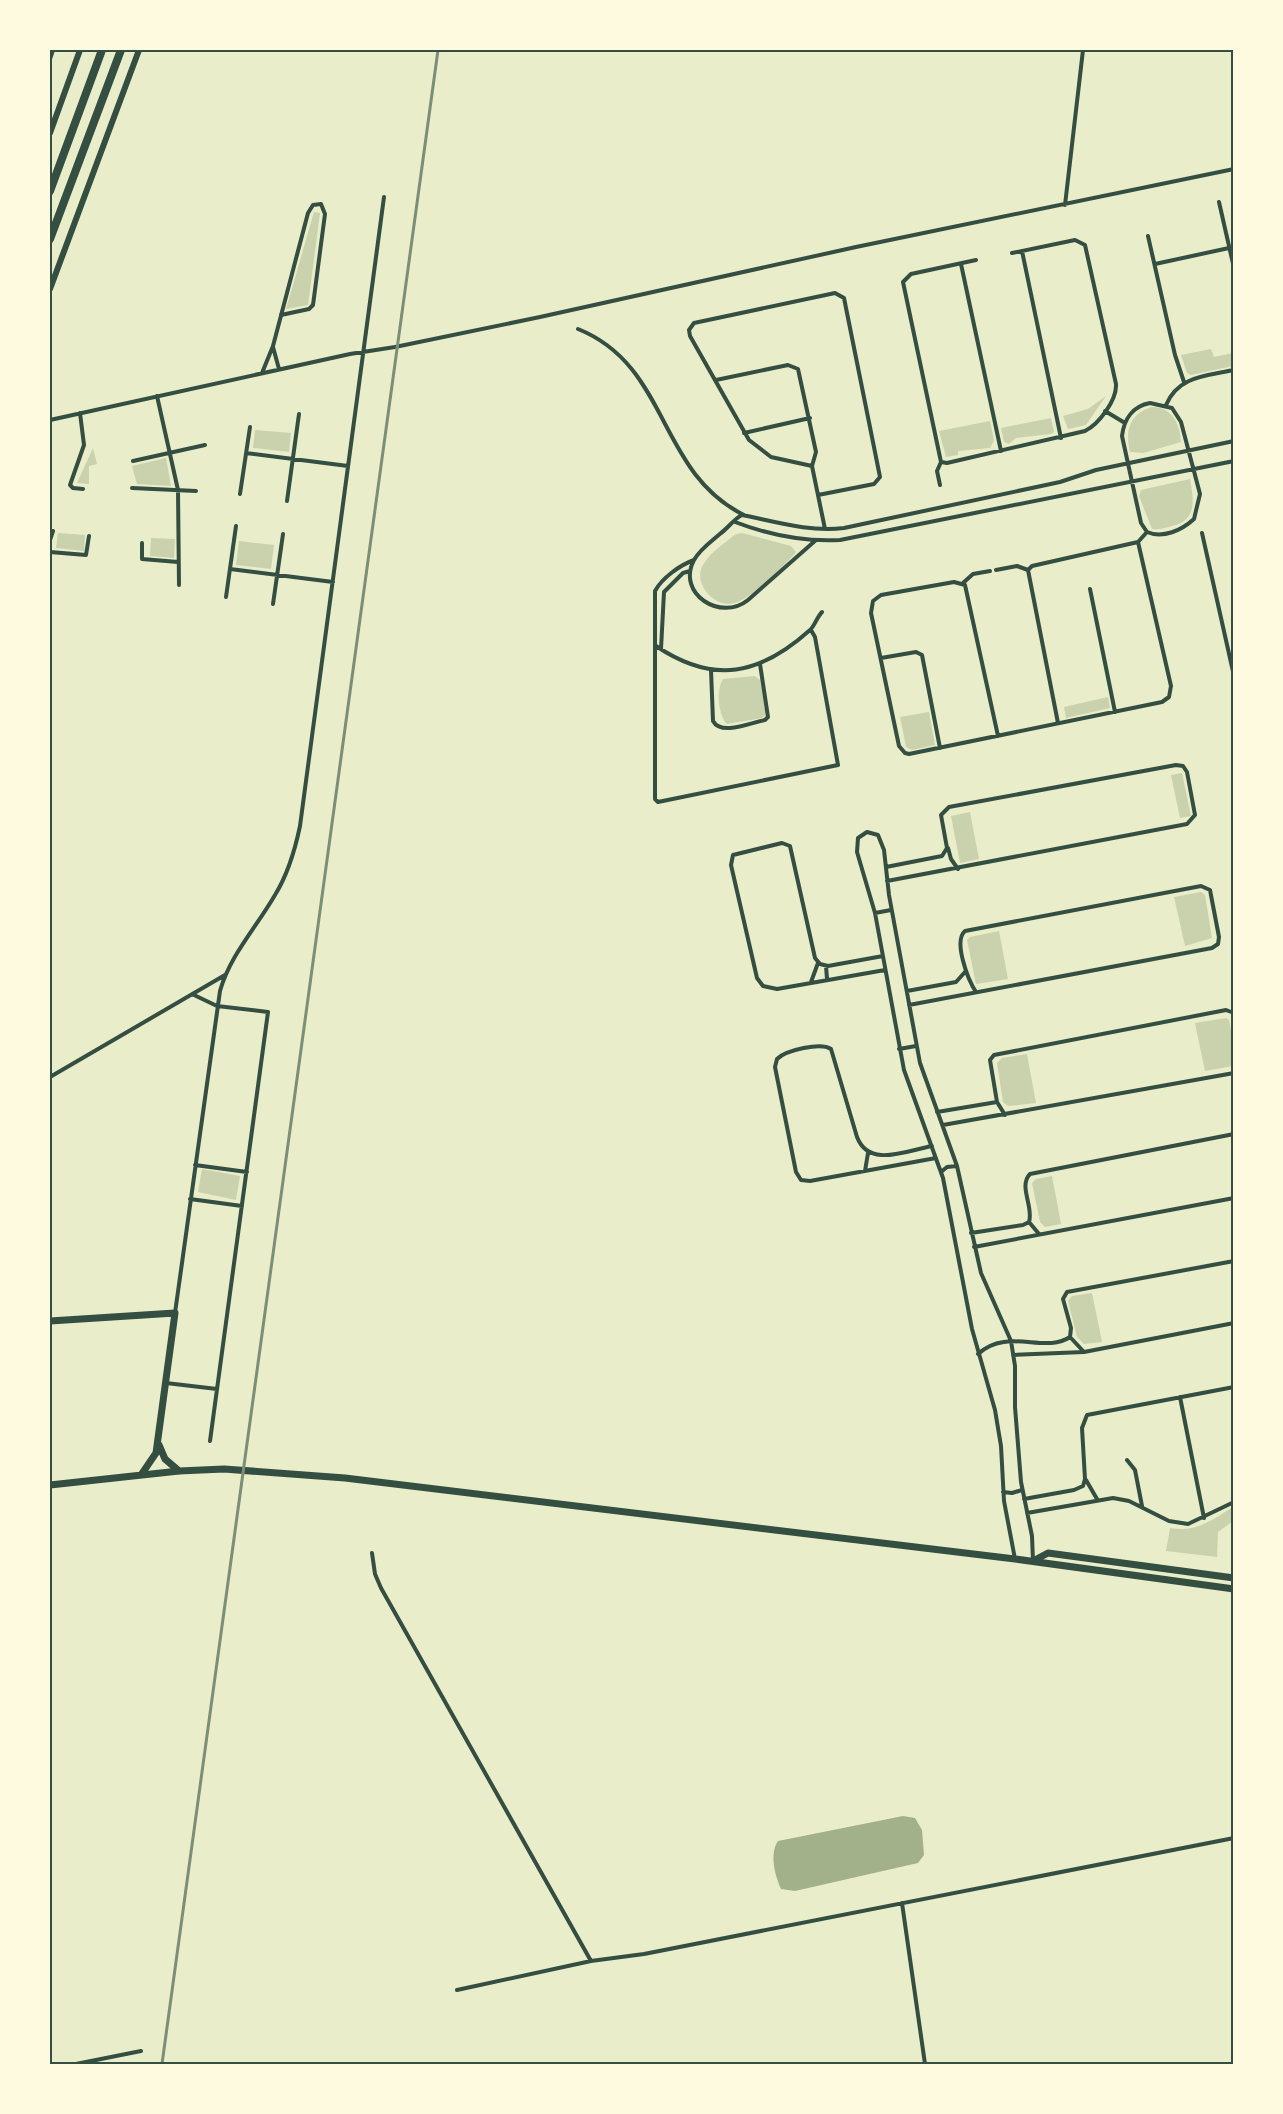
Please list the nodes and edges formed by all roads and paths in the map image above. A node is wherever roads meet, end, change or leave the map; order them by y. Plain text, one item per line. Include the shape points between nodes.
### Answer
1 (53, 50) edge
2 (80, 50) edge
3 (102, 50) edge
4 (121, 50) edge
5 (140, 50) edge
6 (1083, 50) edge
7 (50, 59) edge
8 (50, 133) edge
9 (1233, 169) edge
10 (50, 191) edge
11 (384, 197) dead end
12 (1219, 202) dead end
13 (1065, 205) junction
14 (1148, 236) dead end
15 (50, 239) edge
16 (1229, 248) junction
17 (1022, 251) junction
18 (1011, 253) dead end
19 (976, 260) dead end
20 (962, 264) junction
21 (1155, 264) junction
22 (1233, 268) edge
23 (50, 289) edge
24 (281, 315) junction
25 (578, 329) dead end
26 (273, 346) junction
27 (364, 352) junction
28 (279, 369) junction
29 (1233, 370) edge
30 (262, 373) junction
31 (716, 380) junction
32 (1184, 382) junction
33 (157, 396) junction
34 (1166, 405) junction
35 (1105, 411) junction
36 (80, 413) junction
37 (299, 414) dead end
38 (810, 418) junction
39 (50, 420) edge
40 (1125, 423) junction
41 (250, 427) dead end
42 (744, 434) junction
43 (1061, 438) junction
44 (1233, 441) edge
45 (204, 445) dead end
46 (1190, 450) junction
47 (1001, 451) junction
48 (170, 453) junction
49 (246, 453) junction
50 (293, 459) junction
51 (133, 461) dead end
52 (1233, 461) edge
53 (941, 462) junction
54 (1128, 464) junction
55 (348, 466) junction
56 (812, 466) junction
57 (1194, 470) junction
58 (1132, 483) junction
59 (940, 485) dead end
60 (132, 488) dead end
61 (83, 489) dead end
62 (178, 490) junction
63 (196, 491) dead end
64 (240, 494) dead end
65 (818, 495) junction
66 (287, 501) dead end
67 (745, 515) junction
68 (735, 522) junction
69 (869, 523) junction
70 (236, 526) dead end
71 (825, 529) junction
72 (53, 531) dead end
73 (1147, 532) junction
74 (1202, 533) dead end
75 (283, 534) dead end
76 (872, 534) junction
77 (89, 536) dead end
78 (50, 540) edge
79 (816, 540) junction
80 (1138, 542) junction
81 (142, 543) dead end
82 (50, 552) edge
83 (694, 560) junction
84 (178, 562) junction
85 (230, 568) junction
86 (996, 570) dead end
87 (1028, 570) junction
88 (691, 571) junction
89 (990, 571) dead end
90 (277, 575) junction
91 (333, 582) junction
92 (963, 583) junction
93 (179, 585) dead end
94 (1090, 589) dead end
95 (226, 597) dead end
96 (273, 604) dead end
97 (822, 612) dead end
98 (811, 630) junction
99 (655, 645) junction
100 (1233, 649) edge
101 (662, 650) junction
102 (1228, 650) junction
103 (881, 658) junction
104 (760, 664) junction
105 (711, 670) junction
106 (1233, 676) edge
107 (1115, 712) junction
108 (1058, 723) junction
109 (998, 736) junction
110 (940, 748) junction
111 (947, 845) junction
112 (886, 867) junction
113 (958, 869) junction
114 (887, 881) junction
115 (891, 910) junction
116 (874, 913) junction
117 (883, 956) junction
118 (818, 963) junction
119 (826, 966) junction
120 (966, 969) junction
121 (885, 970) junction
122 (225, 975) junction
123 (827, 979) junction
124 (810, 982) junction
125 (906, 992) junction
126 (976, 992) junction
127 (194, 995) junction
128 (909, 1005) junction
129 (217, 1006) junction
130 (1233, 1012) edge
131 (916, 1046) junction
132 (900, 1049) junction
133 (1233, 1073) edge
134 (50, 1077) edge
135 (997, 1102) junction
136 (937, 1112) junction
137 (1005, 1115) junction
138 (943, 1125) junction
139 (1233, 1134) edge
140 (932, 1146) junction
141 (868, 1153) junction
142 (936, 1158) junction
143 (195, 1165) junction
144 (957, 1166) junction
145 (865, 1171) junction
146 (247, 1172) junction
147 (941, 1172) junction
148 (1233, 1198) edge
149 (190, 1199) junction
150 (242, 1206) junction
151 (1029, 1222) junction
152 (971, 1233) junction
153 (1039, 1234) junction
154 (974, 1246) junction
155 (1233, 1261) edge
156 (175, 1313) junction
157 (50, 1321) edge
158 (1233, 1323) edge
159 (1070, 1337) junction
160 (1011, 1341) junction
161 (1084, 1352) junction
162 (978, 1354) junction
163 (1013, 1355) junction
164 (166, 1383) junction
165 (1233, 1387) edge
166 (217, 1389) junction
167 (1180, 1397) junction
168 (159, 1441) junction
169 (210, 1441) dead end
170 (1127, 1460) dead end
171 (178, 1471) junction
172 (141, 1475) junction
173 (1085, 1479) junction
174 (50, 1485) edge
175 (1022, 1490) junction
176 (1003, 1492) junction
177 (1024, 1499) junction
178 (1098, 1499) junction
179 (1233, 1502) edge
180 (1142, 1507) junction
181 (1027, 1513) junction
182 (1204, 1518) junction
183 (372, 1553) dead end
184 (1015, 1559) junction
185 (1033, 1561) junction
186 (1233, 1578) edge
187 (1233, 1589) edge
188 (1233, 1838) edge
189 (902, 1903) junction
190 (591, 1961) junction
191 (457, 1990) dead end
192 (141, 2052) dead end
193 (76, 2064) edge
194 (925, 2064) edge

1 - 7 street
2 - 8 main road
3 - 10 highway
4 - 15 highway
5 - 23 main road
6 - 13 street
9 - 13 street
11 - 27 street
12 - 16 street
13 - 27 street
14 - 21 street
16 - 21 street
16 - 22 street
17 - 18 street
17 - 35 street via 1075,240 1086,244 1116,388
17 - 43 street
19 - 20 street
20 - 47 street
20 - 53 street via 911,274 903,285
21 - 32 street
24 - 24 street via 309,209 321,204 326,214 313,305
24 - 26 street
25 - 67 street via 602,341 627,363 648,391 691,472 713,496
26 - 28 street
26 - 30 street
27 - 28 street
27 - 55 street
28 - 30 street
29 - 32 street
30 - 33 street
31 - 38 street via 793,365 799,372
31 - 42 street
31 - 65 street via 690,336 694,323 835,293 842,295 880,477 874,484
32 - 34 street via 1172,392
33 - 36 street
33 - 48 street
34 - 40 street via 1145,404 1132,412
34 - 46 street via 1178,416
35 - 40 street
35 - 43 street via 1089,429
36 - 39 street
36 - 61 street via 84,445 70,485
37 - 50 street
38 - 42 street
38 - 56 street via 816,452
40 - 54 street via 1122,436
41 - 49 street
42 - 56 street via 771,457
43 - 47 street
44 - 46 street
45 - 48 street
46 - 54 street
46 - 57 street
47 - 53 street
48 - 51 street
48 - 62 street
49 - 50 street
49 - 64 street
50 - 55 street
50 - 66 street
52 - 57 street
53 - 59 street
54 - 58 street
54 - 69 street
55 - 91 street
56 - 65 street
57 - 58 street
57 - 73 street via 1200,494 1194,519 1179,531 1161,535
58 - 73 street via 1141,523
58 - 76 street
60 - 62 street
62 - 63 street
62 - 84 street
65 - 71 street
67 - 68 street
67 - 71 street via 786,526
68 - 79 street via 770,533
68 - 83 street
69 - 71 street
69 - 76 street via 867,530
70 - 85 street
72 - 78 street
73 - 80 street
74 - 102 street
75 - 90 street
76 - 79 street
77 - 82 street via 86,555
79 - 88 street via 736,607 719,608 703,601 692,585
80 - 87 street
80 - 107 street via 1172,690 1162,702
81 - 84 street via 142,559
83 - 88 street
83 - 99 street via 680,567 655,591
84 - 93 street
85 - 90 street
85 - 95 street
86 - 87 street via 1017,566
87 - 108 street
88 - 101 street via 683,573 664,592
89 - 92 street via 970,576
90 - 91 street
90 - 96 street
91 - 122 street via 295,847 280,886
92 - 103 street via 876,598 871,608
92 - 109 street via 968,591
94 - 107 street
97 - 98 street
98 - 99 street via 838,765 659,802 655,799
98 - 104 street
99 - 101 street
100 - 102 street
101 - 105 street
102 - 106 street
103 - 110 street via 900,749 909,754
103 - 110 street via 916,652 922,655
104 - 105 street
104 - 105 street via 768,717 723,729 713,721
107 - 108 street
108 - 109 street
109 - 110 street
111 - 112 street via 945,854 937,858
111 - 113 street
111 - 113 street via 941,815 946,808 1176,765 1187,772 1194,811 1190,823
112 - 114 street
112 - 116 street via 880,837 871,832 860,835 857,852
113 - 114 street
114 - 115 street
115 - 116 street
115 - 125 street
116 - 117 street
117 - 119 street
117 - 121 street
118 - 119 street
118 - 124 street
118 - 124 street via 790,846 782,843 737,852 731,864 760,984 777,989
119 - 123 street
120 - 125 street via 963,978 956,982
120 - 126 street
120 - 126 street via 960,941 968,930 1207,887 1219,937 1212,948
121 - 123 street
121 - 132 street
122 - 127 street
122 - 129 street
123 - 124 street
125 - 128 street
126 - 128 street
127 - 129 street
127 - 134 street
128 - 131 street
129 - 143 street
129 - 146 street via 268,1012
130 - 135 street via 1226,1010 996,1054 991,1057
131 - 132 street
131 - 136 street
132 - 140 street via 911,1095
133 - 137 street
135 - 136 street
135 - 137 street
136 - 138 street
137 - 138 street
138 - 144 street
139 - 151 street via 1032,1173 1025,1181
140 - 141 street via 879,1155
140 - 142 street
141 - 145 street
141 - 145 street via 857,1137 830,1047 784,1054 776,1061 796,1172 801,1180
142 - 145 street
142 - 147 street
143 - 146 street
143 - 149 street
144 - 147 street
144 - 152 street
146 - 150 street
147 - 162 street
148 - 153 street
149 - 150 street
149 - 156 street
150 - 166 street
151 - 152 street
151 - 153 street
152 - 154 street
153 - 154 street
154 - 160 street via 984,1282
155 - 159 street via 1070,1291 1064,1295
156 - 157 main road
156 - 164 main road
158 - 161 street
159 - 160 street via 1057,1341
159 - 161 street
160 - 162 street via 991,1343
160 - 163 street
161 - 163 street
162 - 176 street via 999,1428
163 - 175 street
164 - 166 street
164 - 168 main road
165 - 167 street
166 - 169 street
167 - 173 street via 1087,1415 1082,1428
167 - 182 street
168 - 171 main road via 165,1459
168 - 172 main road via 154,1460
170 - 180 street via 1135,1470
171 - 172 main road
171 - 184 main road via 240,1469 396,1483
172 - 174 main road
173 - 177 street via 1083,1486 1074,1490
173 - 178 street
175 - 176 street
175 - 177 street
176 - 184 street
177 - 181 street
178 - 180 street via 1119,1498
178 - 181 street
179 - 182 street
180 - 182 street via 1175,1523 1188,1524
181 - 185 street
183 - 190 street via 381,1588
184 - 185 main road
185 - 186 main road via 1048,1553
185 - 187 main road
188 - 189 street
189 - 190 street
189 - 194 street
190 - 191 street
192 - 193 street

